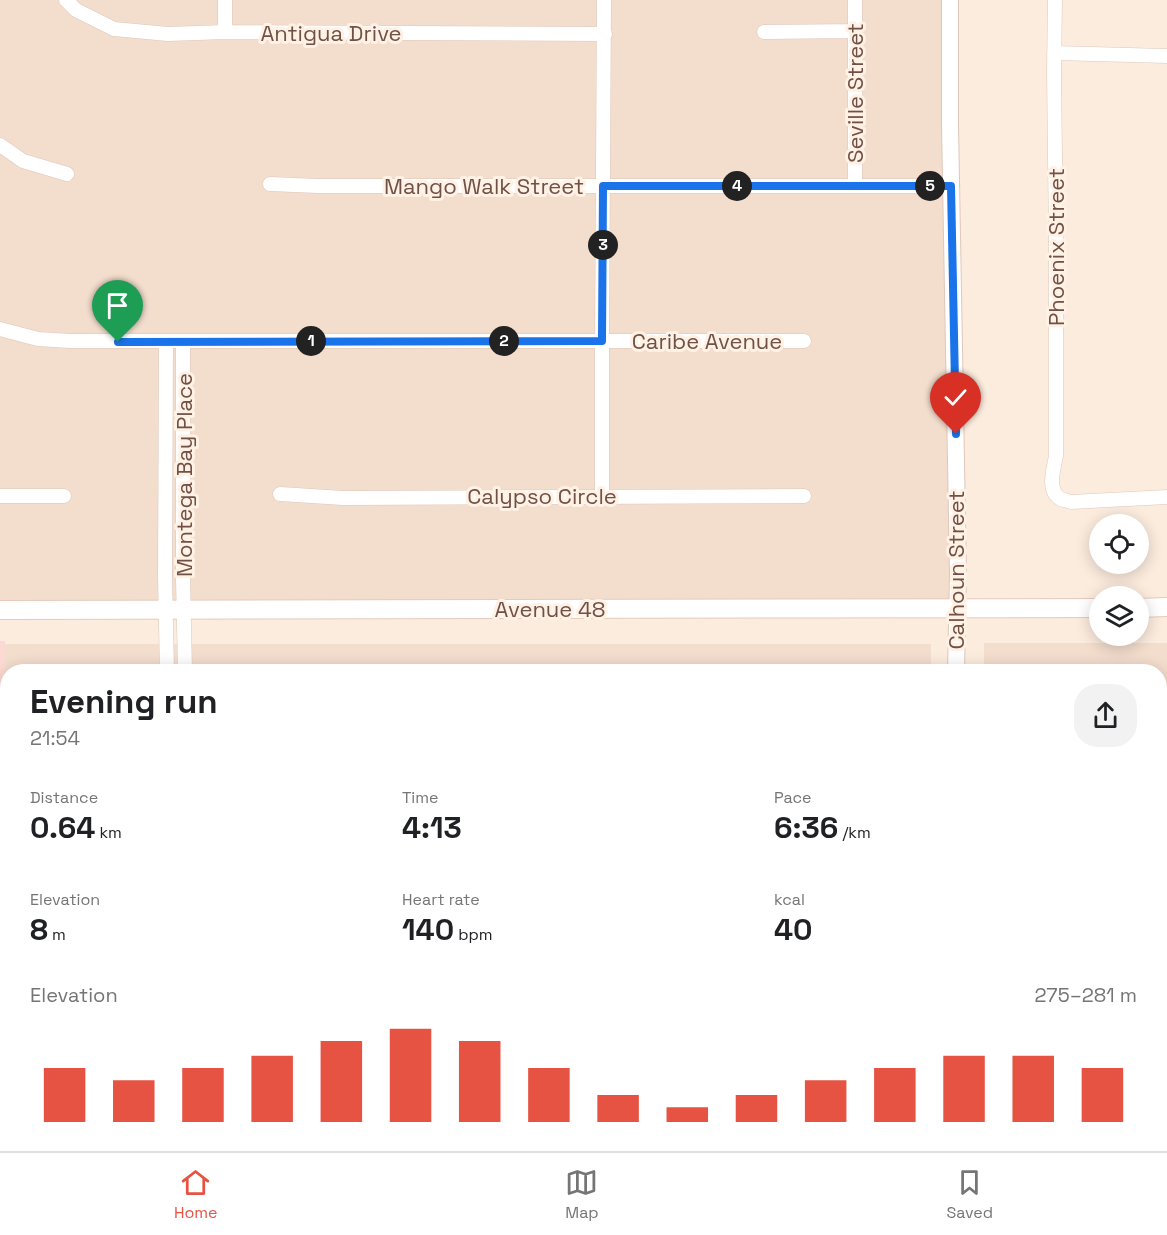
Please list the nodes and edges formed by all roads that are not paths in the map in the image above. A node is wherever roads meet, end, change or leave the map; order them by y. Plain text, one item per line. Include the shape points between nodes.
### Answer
1 (66, 0) edge
2 (225, 0) edge
3 (604, 0) edge
4 (855, 0) edge
5 (950, 0) edge
6 (1055, 0) edge
7 (855, 31) junction
8 (225, 32) junction
9 (764, 32) dead end
10 (605, 33) junction
11 (1054, 53) junction
12 (1167, 56) edge
13 (0, 145) edge
14 (67, 174) dead end
15 (270, 184) dead end
16 (603, 186) junction
17 (855, 186) junction
18 (951, 186) junction
19 (0, 329) edge
20 (602, 341) junction
21 (804, 341) dead end
22 (166, 342) junction
23 (183, 342) junction
24 (280, 494) dead end
25 (0, 496) edge
26 (64, 496) dead end
27 (602, 496) junction
28 (804, 496) dead end
29 (1167, 497) edge
30 (957, 608) junction
31 (1089, 608) edge
32 (1149, 608) edge
33 (1167, 608) edge
34 (176, 609) junction
35 (0, 610) edge
36 (168, 664) edge
37 (184, 664) edge
38 (956, 664) edge

1 - 8 street, Antigua Drive via 76,10 114,29 168,34
2 - 8 street
3 - 10 street
4 - 7 street, Seville Street
5 - 18 street, Calhoun Street
6 - 11 street, Phoenix Street
7 - 9 street
7 - 17 street, Seville Street
8 - 10 street, Antigua Drive
10 - 16 street
11 - 12 street
11 - 29 street, Phoenix Street via 1056,456 1052,485 1060,499 1071,502
13 - 14 street via 23,161
15 - 16 street, Mango Walk Street
16 - 17 street, Mango Walk Street
16 - 20 street
17 - 18 street, Mango Walk Street
18 - 30 street, Calhoun Street
19 - 22 street, Caribe Avenue via 38,339
20 - 21 street, Caribe Avenue
20 - 23 street, Caribe Avenue
20 - 27 street
22 - 23 street, Caribe Avenue
22 - 34 street, Montega Bay Place via 165,576
23 - 34 street, Montega Bay Place via 183,577
24 - 27 street, Calypso Circle via 343,498
25 - 26 street
27 - 28 street, Calypso Circle
30 - 31 main road, Avenue 48
30 - 34 main road, Avenue 48
30 - 38 street, Calhoun Street
32 - 33 main road
34 - 35 main road, Avenue 48
34 - 36 street
34 - 37 street

